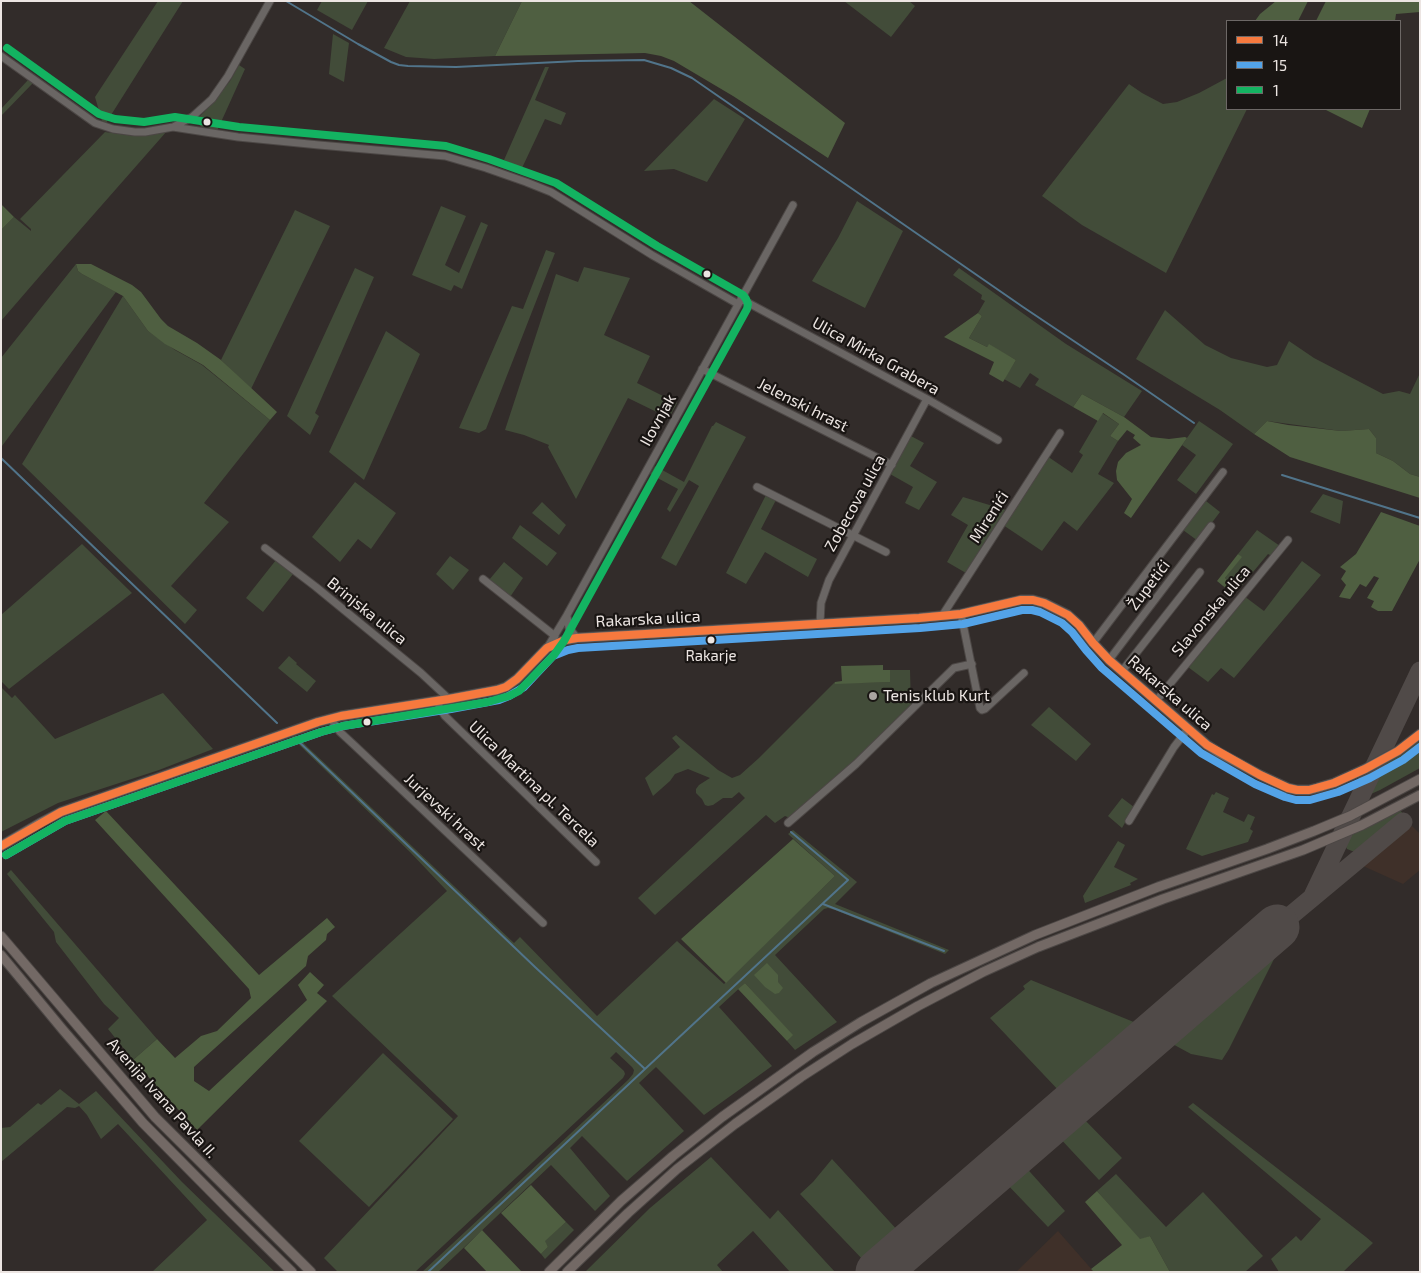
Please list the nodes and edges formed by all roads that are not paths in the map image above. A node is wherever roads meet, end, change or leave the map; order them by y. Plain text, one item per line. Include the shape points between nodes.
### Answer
1 (270, 1) edge
2 (1, 56) edge
3 (173, 127) junction
4 (793, 205) dead end
5 (739, 301) junction
6 (702, 369) junction
7 (927, 399) junction
8 (1060, 433) dead end
9 (998, 440) dead end
10 (892, 466) junction
11 (1223, 472) dead end
12 (757, 487) dead end
13 (1211, 526) dead end
14 (853, 536) junction
15 (1288, 540) dead end
16 (265, 548) dead end
17 (886, 552) dead end
18 (1200, 572) dead end
19 (483, 579) dead end
20 (961, 614) junction
21 (567, 615) junction
22 (942, 616) junction
23 (820, 624) junction
24 (555, 636) junction
25 (577, 638) junction
26 (1093, 643) junction
27 (547, 648) junction
28 (1109, 660) junction
29 (972, 664) junction
30 (1122, 671) junction
31 (1024, 673) dead end
32 (449, 699) junction
33 (439, 700) junction
34 (1156, 701) junction
35 (331, 719) junction
36 (1188, 729) junction
37 (1420, 734) edge
38 (1420, 779) edge
39 (1420, 795) edge
40 (1129, 821) dead end
41 (788, 824) dead end
42 (1, 846) edge
43 (596, 862) dead end
44 (543, 923) dead end
45 (1, 936) edge
46 (1, 955) edge
47 (292, 1272) edge
48 (311, 1272) edge
49 (549, 1272) edge
50 (567, 1272) edge

1 - 3 street via 216,94 192,116
2 - 3 street via 95,123 135,132
3 - 5 street, Ulica Mirka Grabera via 246,138 445,156 486,168 551,192 652,255
4 - 5 street, Ilovnjak
5 - 6 street, Ilovnjak
5 - 7 street, Ulica Mirka Grabera
6 - 10 street, Jelenski hrast
6 - 21 street, Ilovnjak
7 - 9 street, Ulica Mirka Grabera
7 - 10 street, Zobecova ulica
8 - 22 street, Mirenići
10 - 14 street, Zobecova ulica
11 - 26 street
12 - 14 street
13 - 28 street, Župetići
14 - 17 street
14 - 23 street, Zobecova ulica via 826,586
15 - 34 street, Slavonska ulica
16 - 32 street, Brinjska ulica
18 - 30 street
19 - 24 street
20 - 22 main road, Rakarska ulica
20 - 26 main road, Rakarska ulica via 1008,602 1033,600 1068,615
20 - 29 street
21 - 24 street, Ilovnjak
21 - 25 street via 569,628
22 - 23 main road, Rakarska ulica
23 - 25 main road, Rakarska ulica
24 - 27 street, Ilovnjak
25 - 27 main road, Rakarska ulica
26 - 28 main road, Rakarska ulica
27 - 32 main road, Rakarska ulica via 506,687
28 - 30 main road, Rakarska ulica
29 - 31 street via 982,710
29 - 41 street via 954,668 856,764
30 - 34 main road, Rakarska ulica
32 - 33 main road, Rakarska ulica
33 - 35 main road, Rakarska ulica
33 - 43 street, Ulica Martina pl. Tercela via 445,716
34 - 36 main road, Rakarska ulica
35 - 42 main road, Rakarska ulica via 61,812
35 - 44 street, Jurjevski hrast via 340,732
36 - 37 main road, Rakarska ulica via 1218,752 1254,772 1281,785 1302,790 1326,786 1365,769 1398,751
36 - 40 street
38 - 49 main road via 1314,831 1035,934 931,983 861,1022 812,1052 708,1128 621,1201
39 - 50 main road via 1303,850 1038,947 918,1006 808,1072 735,1124 677,1169
45 - 48 main road, Avenija Ivana Pavla II. via 155,1117
46 - 47 main road, Avenija Ivana Pavla II. via 144,1123

